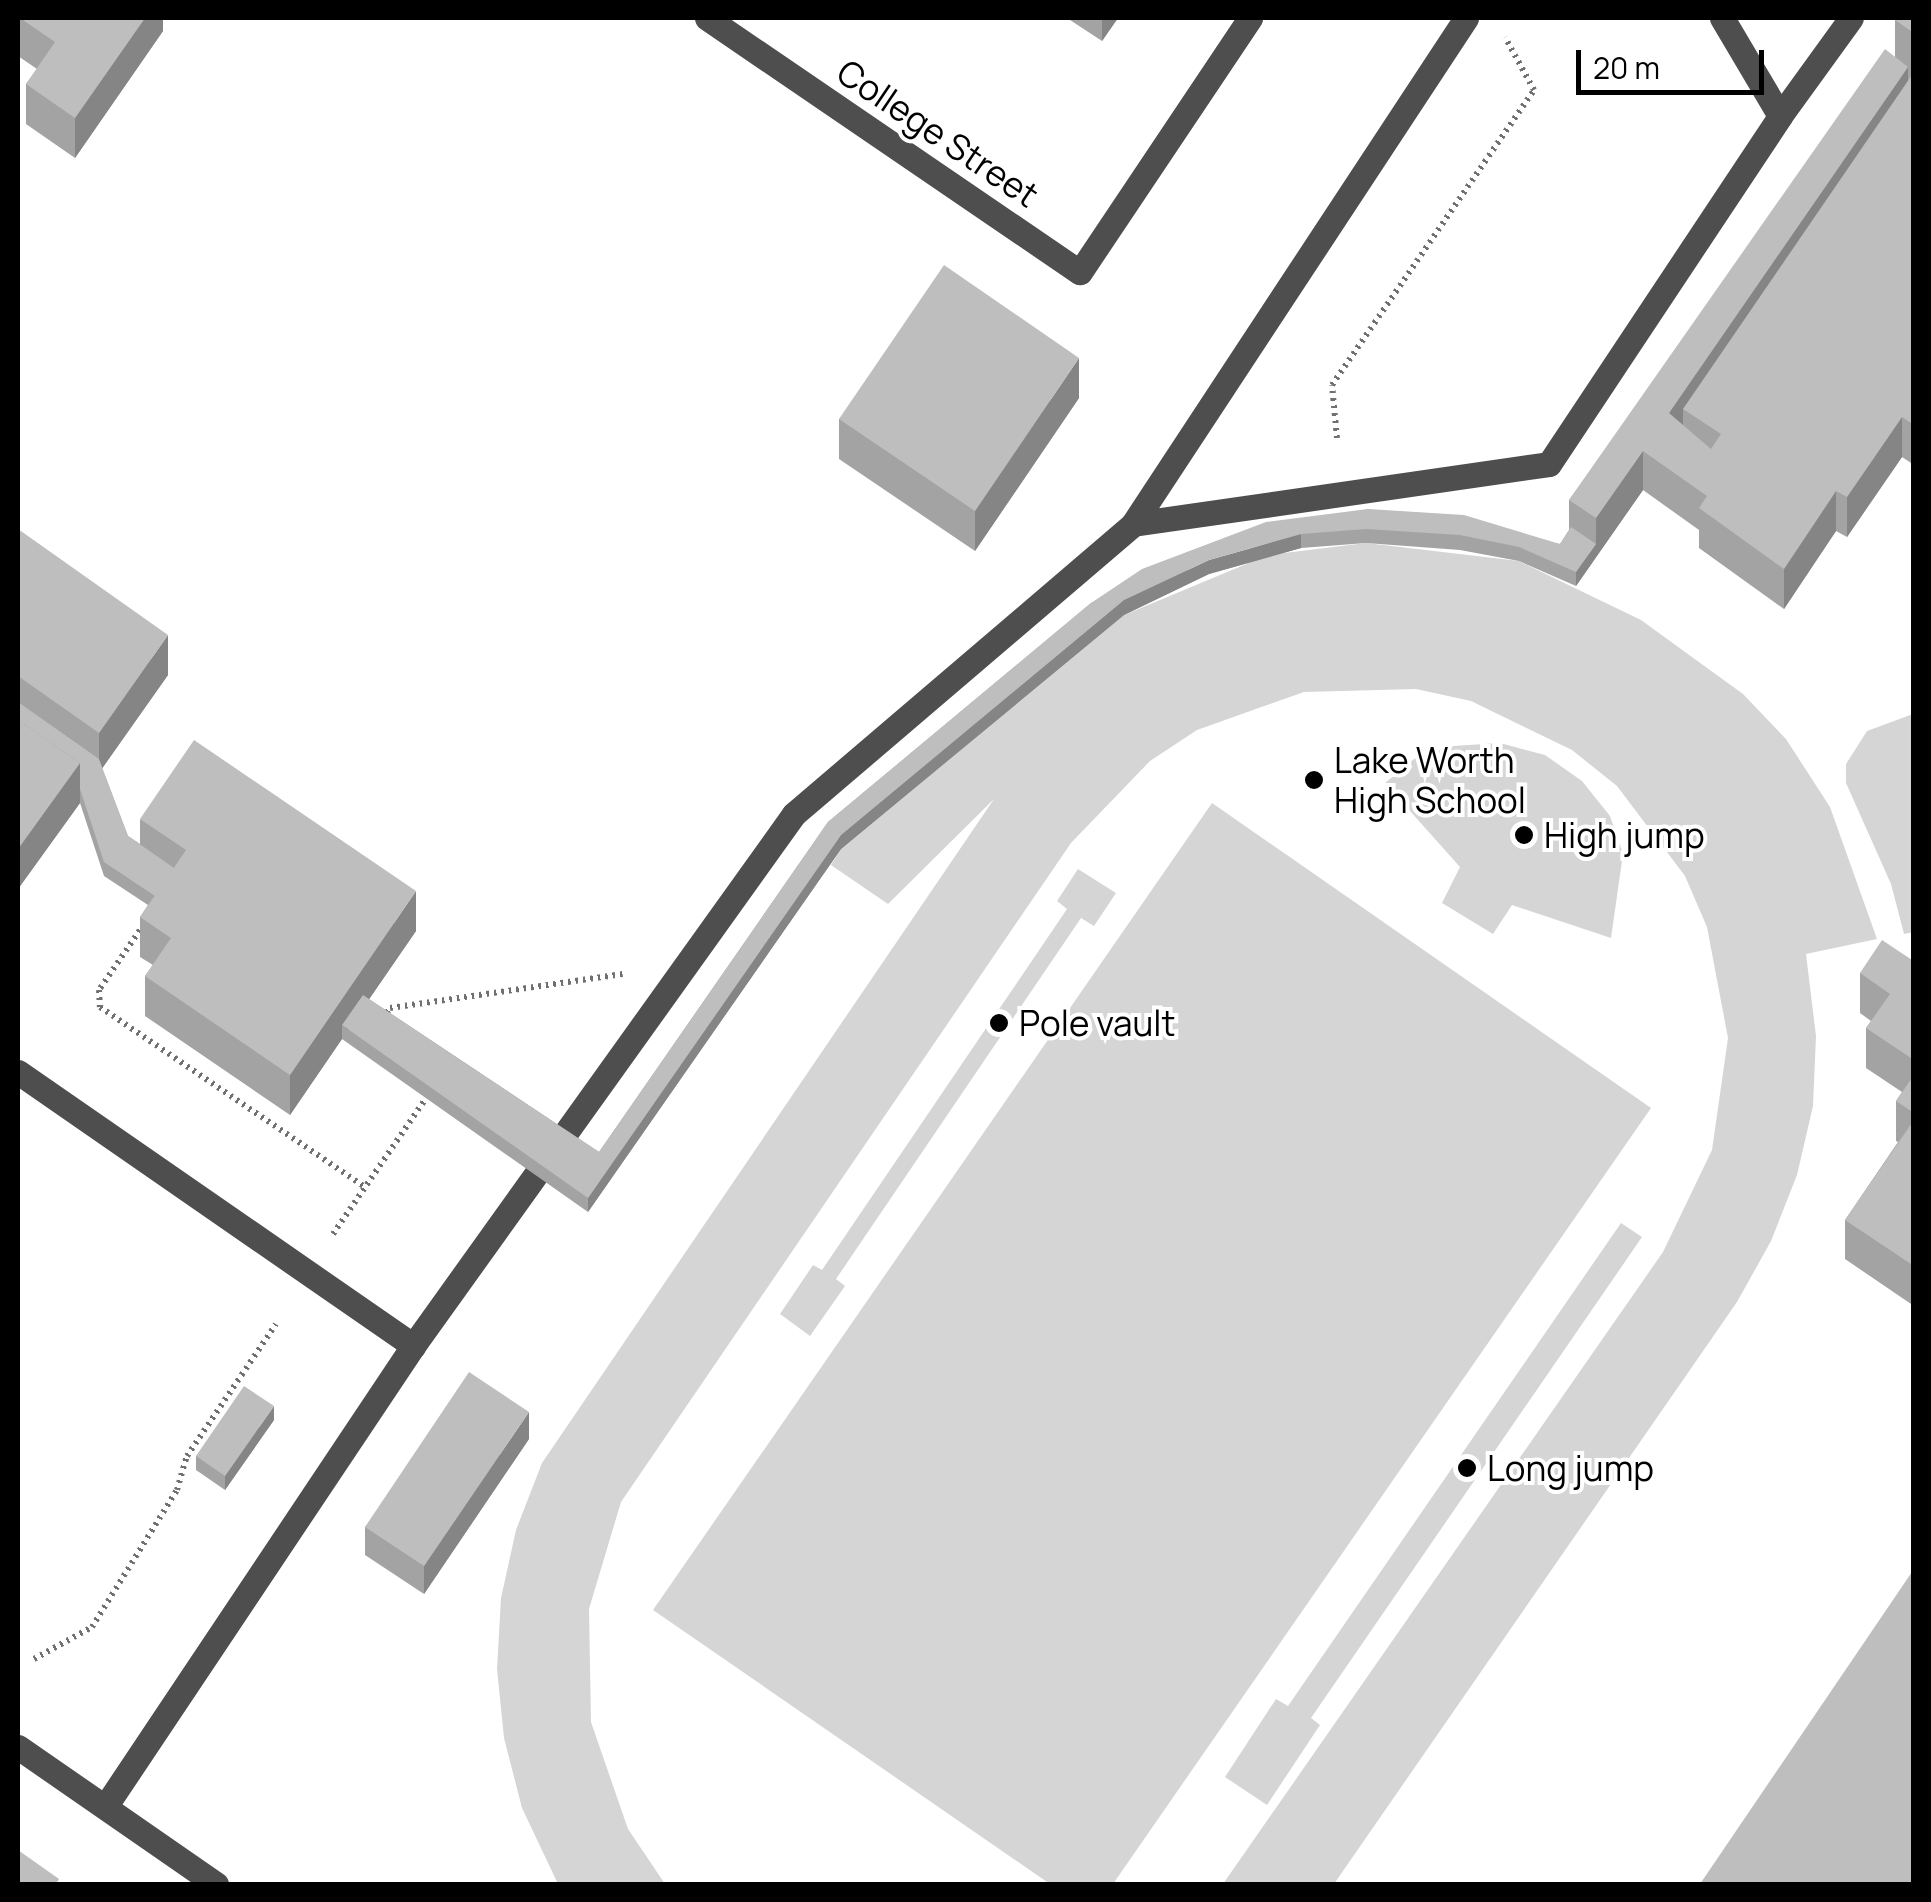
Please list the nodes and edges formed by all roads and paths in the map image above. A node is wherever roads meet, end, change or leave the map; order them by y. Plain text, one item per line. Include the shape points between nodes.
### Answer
1 (707, 18) edge
2 (1250, 18) edge
3 (1466, 18) edge
4 (1722, 18) edge
5 (1851, 18) edge
6 (1502, 32) dead end
7 (1780, 116) junction
8 (1337, 438) dead end
9 (1133, 524) junction
10 (151, 913) edge
11 (668, 988) junction
12 (380, 1023) edge
13 (18, 1072) edge
14 (437, 1082) edge
15 (366, 1187) junction
16 (334, 1234) dead end
17 (276, 1324) dead end
18 (413, 1346) junction
19 (34, 1659) dead end
20 (18, 1747) edge
21 (104, 1807) junction
22 (216, 1884) edge

1 - 2 street, College Street via 1080,272
3 - 9 street
4 - 7 street
5 - 7 street
6 - 8 path via 1534,90 1332,385
7 - 9 street via 1549,464
9 - 11 street via 794,814
10 - 15 path via 99,990 100,1007
11 - 12 path via 641,971 390,1008
11 - 18 street
13 - 18 street
14 - 15 path
15 - 16 path
17 - 19 path via 186,1456 178,1490 92,1628
18 - 21 street
20 - 21 street
21 - 22 street

